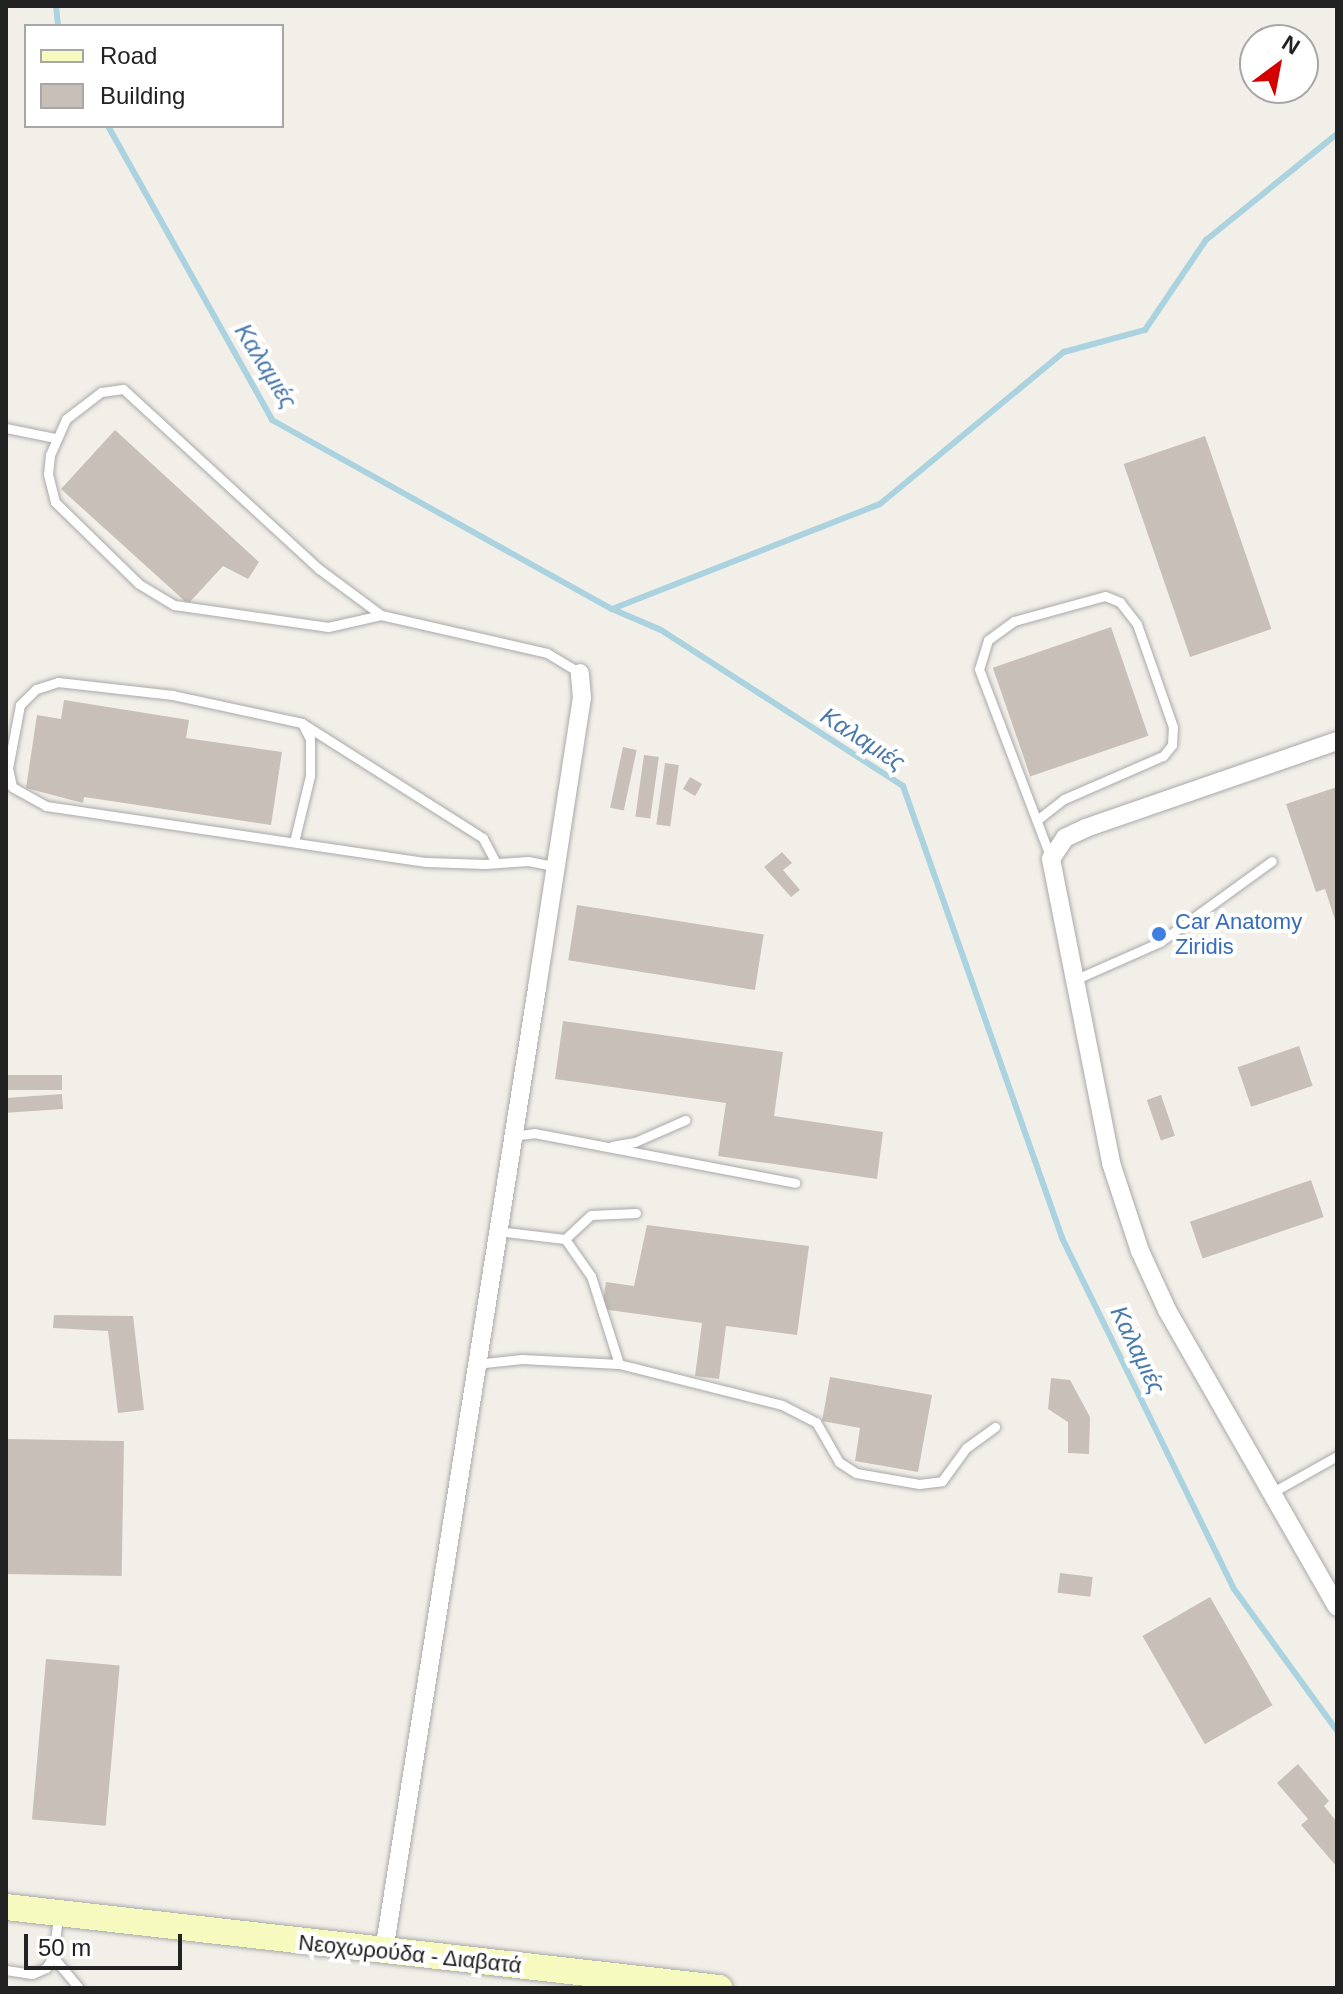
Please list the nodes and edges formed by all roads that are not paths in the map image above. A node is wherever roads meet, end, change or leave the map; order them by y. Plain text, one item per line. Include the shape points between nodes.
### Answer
1 (6, 428) edge
2 (55, 438) junction
3 (381, 615) junction
4 (580, 673) joint
5 (302, 723) junction
6 (1337, 741) edge
7 (1037, 820) junction
8 (294, 842) junction
9 (1051, 859) junction
10 (495, 861) junction
11 (1272, 861) dead end
12 (553, 866) junction
13 (1074, 980) junction
14 (685, 1120) dead end
15 (511, 1136) junction
16 (605, 1147) junction
17 (795, 1183) dead end
18 (636, 1213) dead end
19 (497, 1231) junction
20 (565, 1239) junction
21 (475, 1364) junction
22 (619, 1364) junction
23 (995, 1427) dead end
24 (1337, 1456) edge
25 (1271, 1493) junction
26 (1337, 1607) edge
27 (6, 1907) edge
28 (58, 1914) junction
29 (384, 1951) junction
30 (53, 1957) junction
31 (6, 1970) edge
32 (79, 1988) edge
33 (719, 1988) edge

1 - 2 lane
2 - 3 lane via 84,404 101,392 123,389 319,569
2 - 3 lane via 48,474 55,502 139,584 174,605 328,627
3 - 4 lane via 547,653
4 - 12 street via 582,698
5 - 8 lane via 310,739 310,776
5 - 8 lane via 173,695 58,682 36,689 20,705 8,768 12,787 46,806
5 - 10 lane via 483,838
6 - 9 street via 1086,828 1065,838
7 - 7 lane via 979,669 988,640 1014,621 1105,596 1120,602 1137,624 1173,727 1172,745 1163,756 1064,799
7 - 9 lane
8 - 10 lane via 426,862
9 - 13 street
10 - 12 lane
11 - 13 lane via 1160,942
12 - 15 street
13 - 25 street via 1111,1163 1140,1251 1167,1310
14 - 16 lane via 635,1142
15 - 16 lane via 534,1133
15 - 19 street
16 - 17 lane
18 - 20 lane via 591,1215
19 - 20 lane
19 - 21 street
20 - 22 lane via 591,1276
21 - 22 lane via 522,1359
21 - 29 street
22 - 23 lane via 805,1412 839,1462 856,1473 919,1484 942,1481 966,1448
24 - 25 lane
25 - 26 street
27 - 28 street, Νεοχωρούδα - Διαβατά
28 - 29 street, Νεοχωρούδα - Διαβατά
28 - 30 lane
29 - 33 street, Νεοχωρούδα - Διαβατά
30 - 31 lane via 46,1968 32,1974
30 - 32 lane

